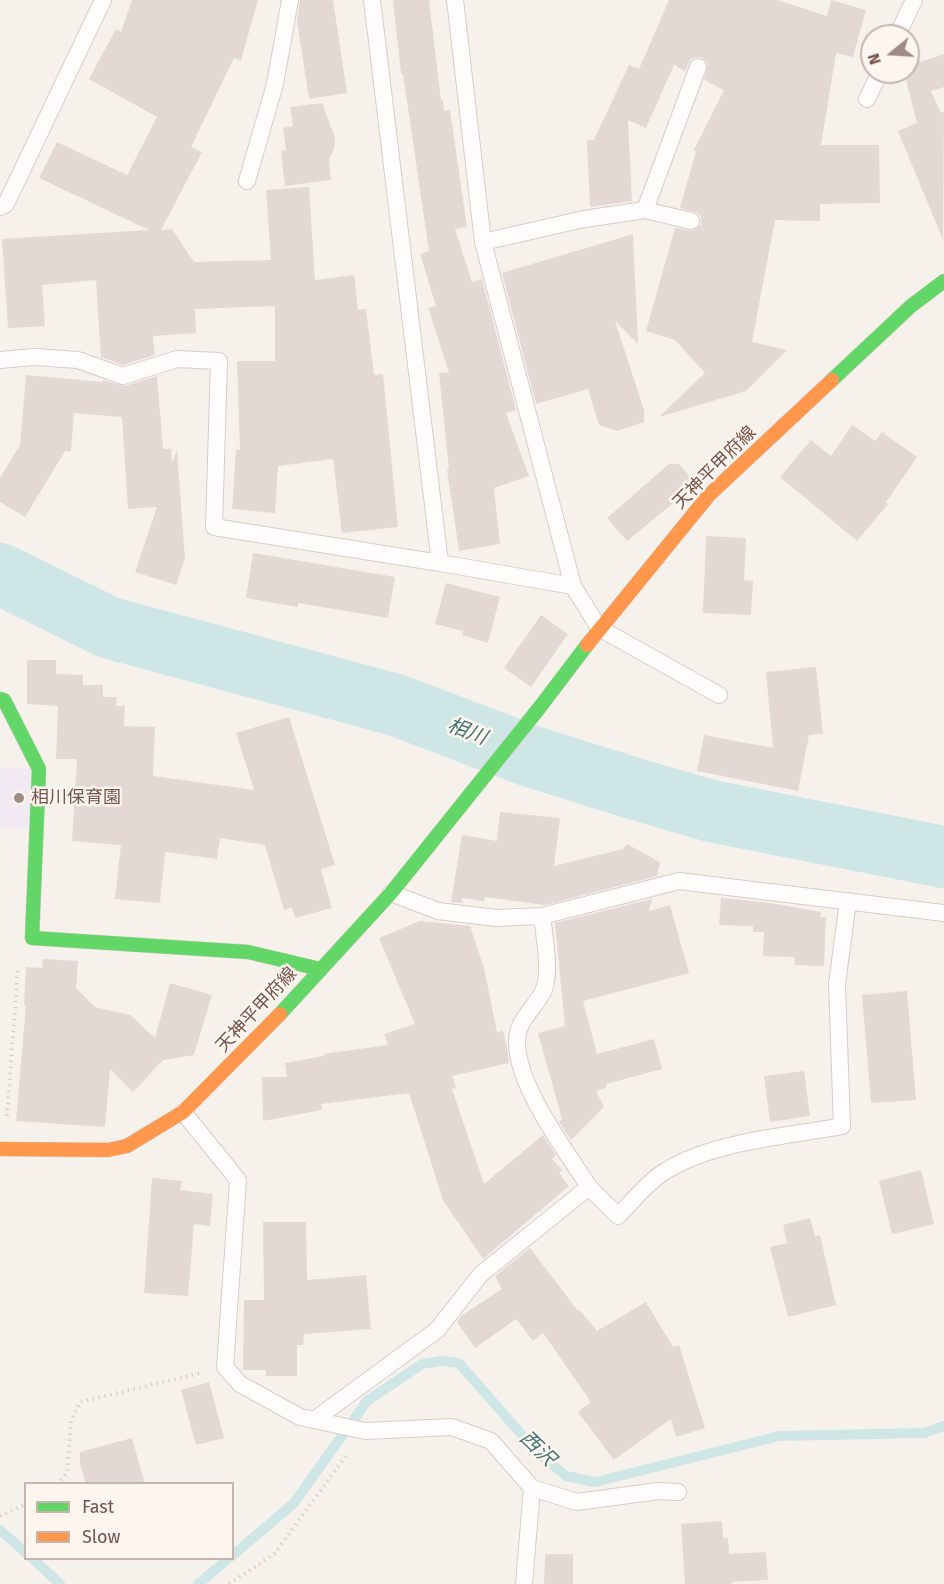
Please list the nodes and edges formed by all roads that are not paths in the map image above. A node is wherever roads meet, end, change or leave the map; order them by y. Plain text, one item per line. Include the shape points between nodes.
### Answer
1 (103, 0) edge
2 (290, 0) edge
3 (372, 0) edge
4 (454, 0) edge
5 (914, 0) edge
6 (903, 24) edge
7 (698, 67) dead end
8 (874, 84) edge
9 (867, 99) dead end
10 (247, 181) dead end
11 (0, 207) edge
12 (645, 210) junction
13 (691, 221) dead end
14 (483, 242) junction
15 (944, 281) edge
16 (0, 360) edge
17 (440, 563) junction
18 (573, 586) junction
19 (599, 628) junction
20 (719, 695) dead end
21 (0, 699) edge
22 (391, 893) junction
23 (848, 901) junction
24 (944, 913) edge
25 (542, 916) junction
26 (320, 969) junction
27 (183, 1112) junction
28 (3, 1149) edge
29 (589, 1187) junction
30 (319, 1421) junction
31 (532, 1488) junction
32 (678, 1492) dead end
33 (524, 1584) edge

1 - 11 lane via 6,204
2 - 10 lane via 275,84
3 - 17 lane
4 - 14 lane
5 - 6 lane
7 - 12 lane
8 - 9 lane
12 - 13 lane
12 - 14 lane
14 - 18 lane
15 - 19 main road, 天神平甲府線 via 911,306 709,495
16 - 17 lane via 78,360 123,376 177,358 219,361 214,526
17 - 18 lane
18 - 19 lane
19 - 20 lane
19 - 22 main road, 天神平甲府線
21 - 26 main road via 4,700 39,769 32,938 248,952
22 - 25 lane via 438,911 496,918
22 - 26 main road, 天神平甲府線
23 - 24 lane
23 - 25 lane via 679,881
23 - 29 lane via 837,984 842,1126 726,1147 688,1158 658,1175 618,1216
25 - 29 lane via 547,963 544,988 523,1020 516,1040 531,1094
26 - 27 main road, 天神平甲府線 via 270,1026
27 - 28 main road, 天神平甲府線 via 127,1146 108,1150
27 - 30 lane via 238,1180 225,1366 240,1384 300,1417
29 - 30 lane via 481,1274 437,1330
30 - 31 lane via 365,1431 452,1427 491,1440
31 - 32 lane via 577,1502
31 - 33 lane

